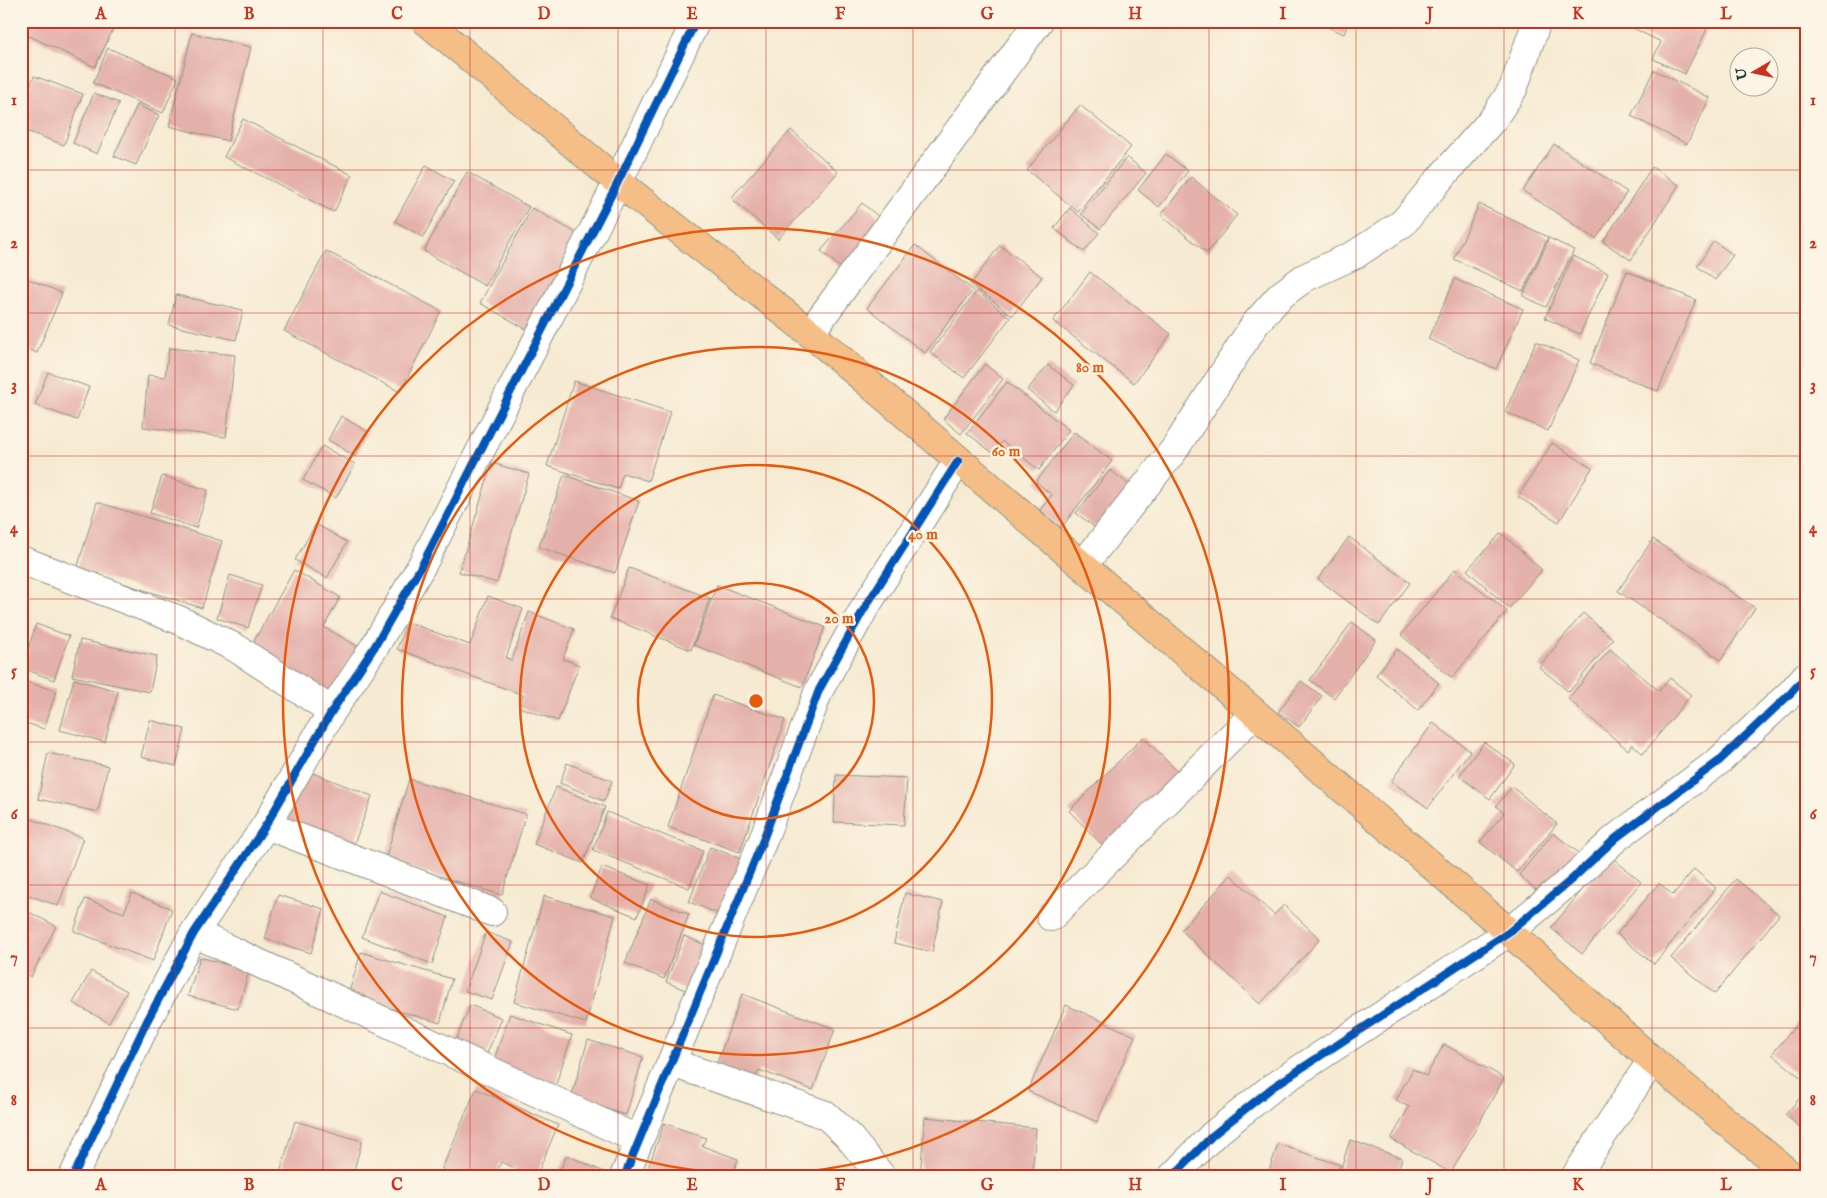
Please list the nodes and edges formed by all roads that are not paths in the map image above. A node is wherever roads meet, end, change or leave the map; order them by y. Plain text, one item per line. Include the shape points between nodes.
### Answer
1 (426, 21) edge
2 (696, 21) edge
3 (1039, 21) edge
4 (1537, 21) edge
5 (618, 182) junction
6 (810, 334) junction
7 (958, 461) junction
8 (21, 560) edge
9 (1083, 565) junction
10 (1806, 676) edge
11 (332, 710) junction
12 (1255, 713) junction
13 (266, 825) junction
14 (492, 912) dead end
15 (1051, 917) dead end
16 (194, 932) junction
17 (1509, 932) junction
18 (1652, 1060) junction
19 (672, 1063) junction
20 (639, 1140) junction
21 (73, 1177) edge
22 (624, 1177) edge
23 (882, 1177) edge
24 (1172, 1177) edge
25 (1575, 1177) edge
26 (1792, 1177) edge

1 - 5 highway
2 - 5 street
3 - 6 street
4 - 9 street via 1513,89 1494,120 1403,223 1356,254 1304,278 1280,296 1255,324 1174,450
5 - 6 highway
5 - 11 street via 423,562
6 - 7 highway
7 - 9 highway
7 - 19 street via 864,609 818,690 763,840
8 - 11 street via 179,620 236,648
9 - 12 highway
10 - 17 street via 1720,761 1616,838
11 - 13 street
12 - 15 street
12 - 17 highway
13 - 14 street
13 - 16 street
16 - 20 street
16 - 21 street via 147,1020
17 - 18 highway
17 - 24 street via 1273,1087 1213,1135
18 - 25 street
18 - 26 highway
19 - 20 street
19 - 23 street via 826,1115
20 - 22 street

